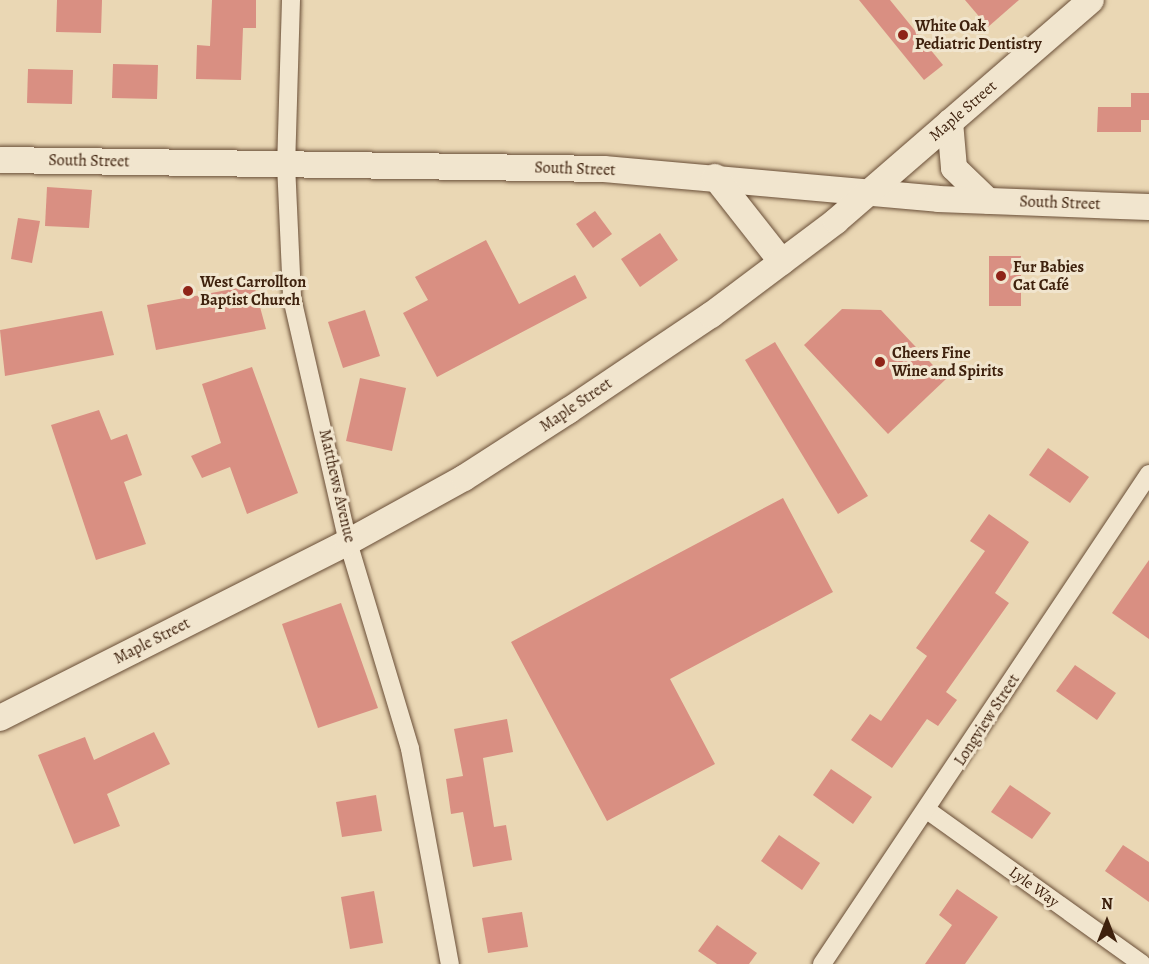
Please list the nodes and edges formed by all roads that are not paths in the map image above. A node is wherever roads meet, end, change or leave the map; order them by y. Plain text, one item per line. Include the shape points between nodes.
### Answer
1 (291, 0) edge
2 (1091, 0) edge
3 (950, 122) junction
4 (0, 160) edge
5 (286, 164) junction
6 (715, 177) junction
7 (868, 193) junction
8 (988, 201) junction
9 (1149, 207) edge
10 (782, 262) junction
11 (1149, 474) edge
12 (348, 542) junction
13 (0, 718) edge
14 (927, 810) junction
15 (450, 964) edge
16 (822, 964) edge
17 (1142, 964) edge

1 - 5 street, Matthews Avenue
2 - 3 main road, Maple Street
3 - 7 main road, Maple Street
3 - 8 main road via 954,168
4 - 5 main road, South Street
5 - 6 main road, South Street via 604,169
5 - 12 street, Matthews Avenue via 292,298
6 - 7 main road, South Street
6 - 10 main road
7 - 8 main road, South Street
7 - 10 main road, Maple Street
8 - 9 main road, South Street
10 - 12 main road, Maple Street via 568,411 464,478
11 - 14 street, Longview Street
12 - 13 main road, Maple Street
12 - 15 street, Matthews Avenue via 410,749
14 - 16 street, Longview Street
14 - 17 street, Lyle Way

